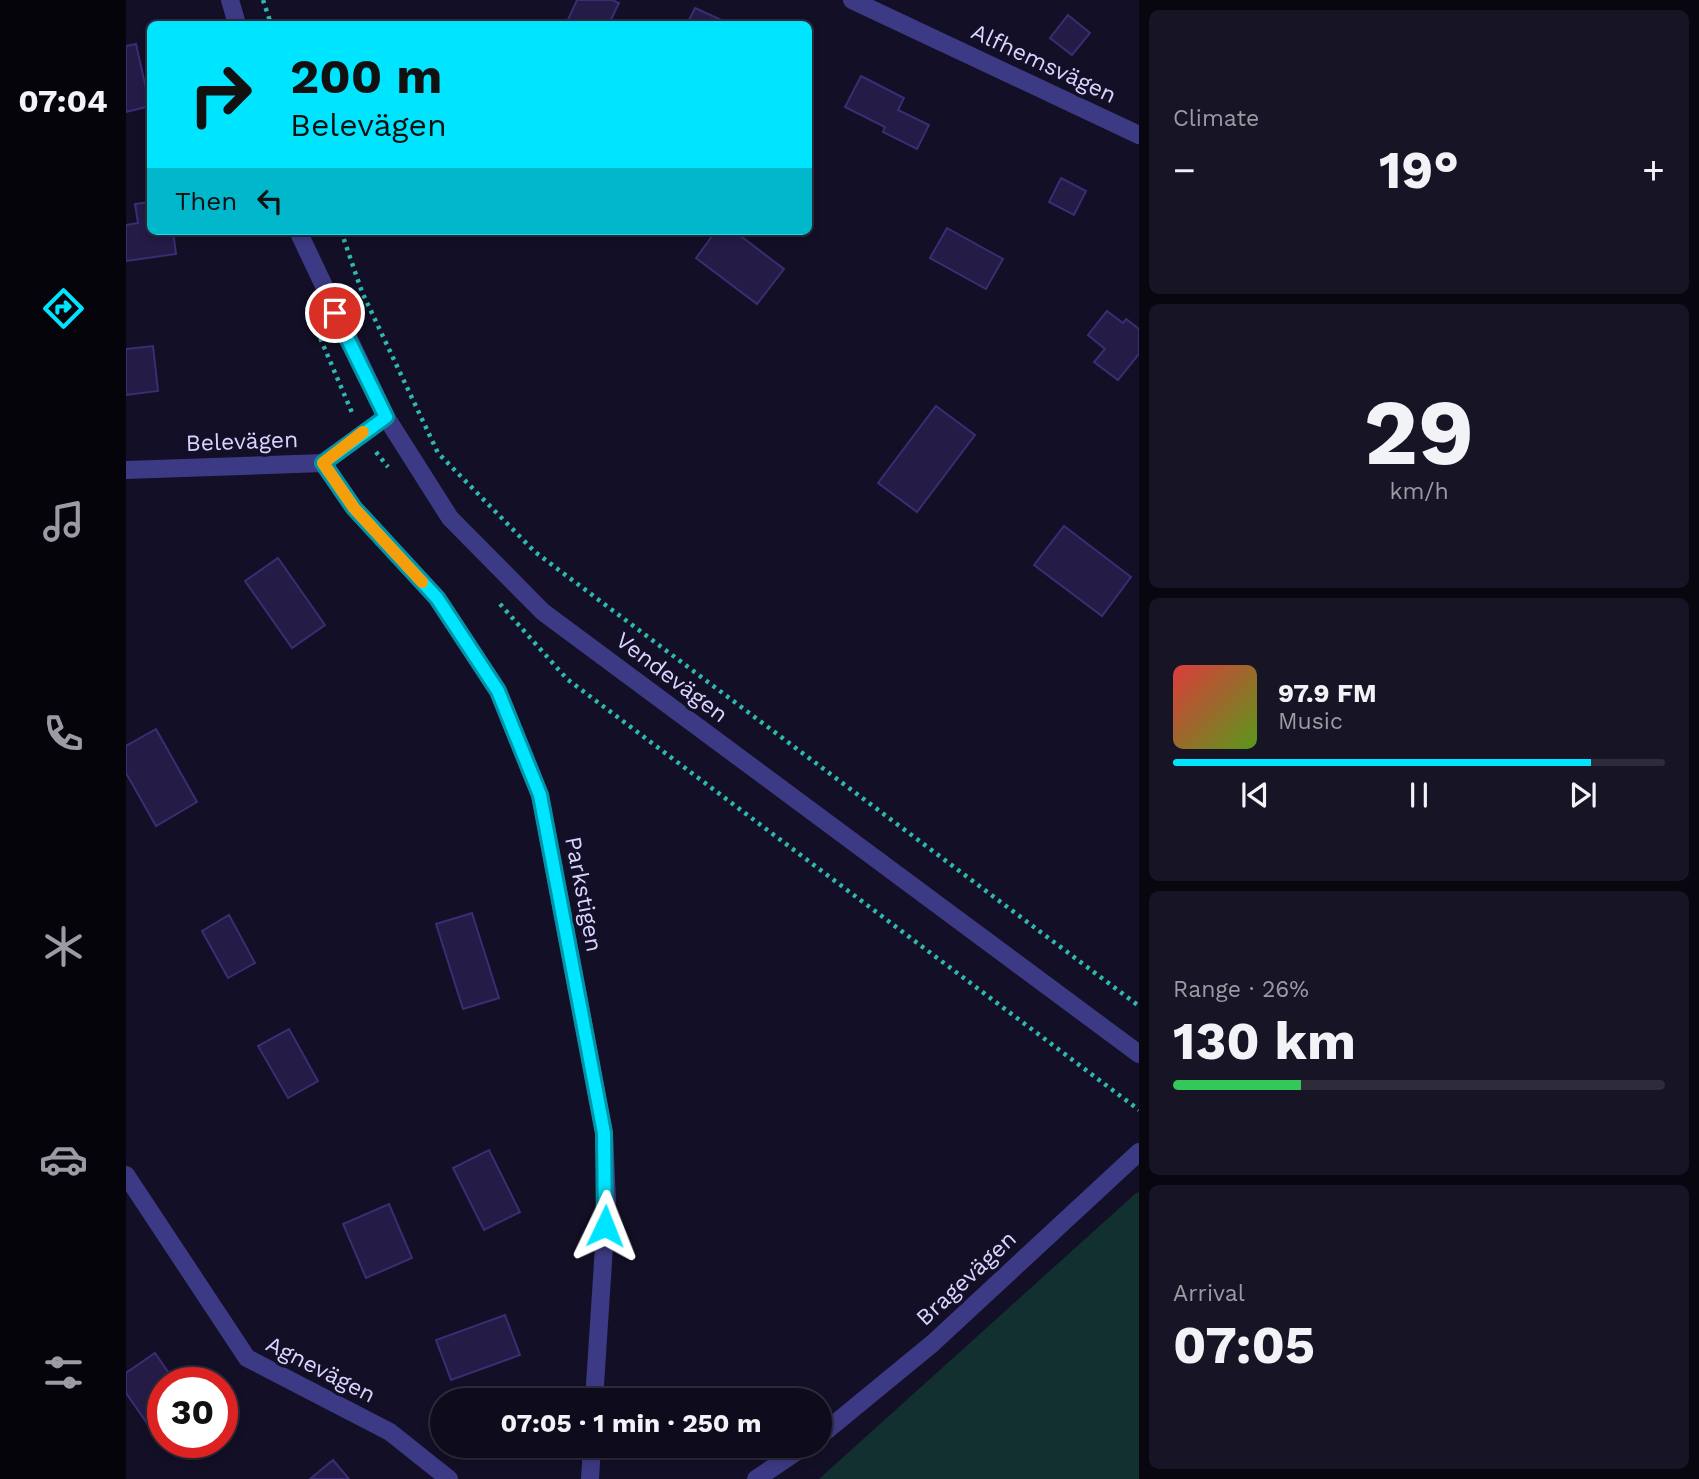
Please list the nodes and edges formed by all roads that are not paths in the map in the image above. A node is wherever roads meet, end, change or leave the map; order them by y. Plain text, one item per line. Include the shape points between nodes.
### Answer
1 (230, 0) edge
2 (852, 0) edge
3 (236, 21) edge
4 (1139, 135) edge
5 (300, 235) edge
6 (386, 417) junction
7 (323, 463) junction
8 (126, 470) edge
9 (1139, 1054) edge
10 (1139, 1152) edge
11 (126, 1175) edge
12 (595, 1388) edge
13 (832, 1426) edge
14 (591, 1458) edge
15 (787, 1458) edge
16 (449, 1479) edge
17 (590, 1479) edge
18 (756, 1479) edge

1 - 3 street
2 - 4 street, Alfhemsvägen
5 - 6 street, Vendevägen
6 - 7 street, Belevägen
6 - 9 street, Vendevägen via 450,518 543,612
7 - 8 street, Belevägen
7 - 12 street, Parkstigen via 354,508 437,598 498,691 540,795 604,1133 607,1201
10 - 13 street, Bragevägen via 933,1343
11 - 16 street, Agnevägen via 247,1358 390,1432
14 - 17 street
15 - 18 street

